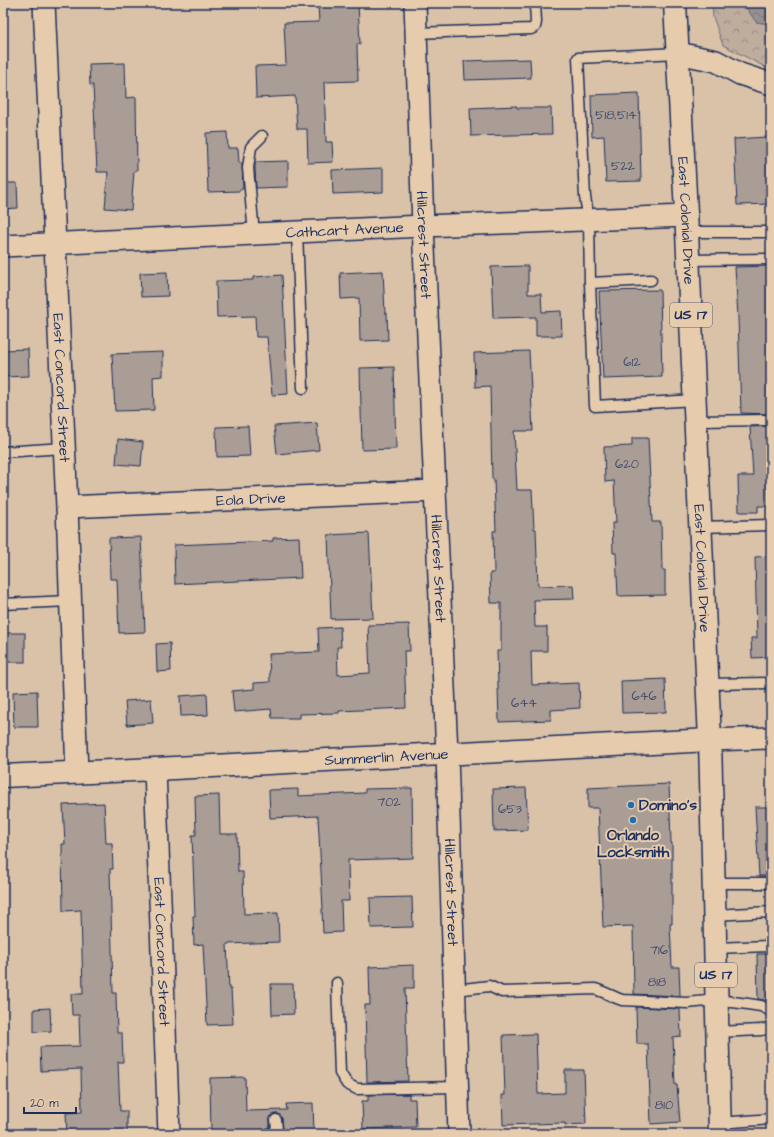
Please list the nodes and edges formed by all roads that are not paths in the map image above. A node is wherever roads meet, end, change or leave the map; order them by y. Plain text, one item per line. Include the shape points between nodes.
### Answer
1 (44, 3) edge
2 (415, 3) edge
3 (535, 3) edge
4 (676, 3) edge
5 (416, 33) junction
6 (678, 53) junction
7 (771, 84) edge
8 (262, 136) dead end
9 (589, 220) junction
10 (687, 224) junction
11 (423, 226) junction
12 (297, 232) junction
13 (771, 232) edge
14 (254, 234) junction
15 (55, 244) junction
16 (3, 246) edge
17 (771, 259) edge
18 (688, 260) junction
19 (651, 280) dead end
20 (590, 283) junction
21 (303, 388) dead end
22 (695, 400) junction
23 (771, 420) edge
24 (696, 421) junction
25 (64, 448) junction
26 (3, 452) edge
27 (435, 491) junction
28 (67, 507) junction
29 (771, 525) edge
30 (701, 527) junction
31 (70, 601) junction
32 (3, 604) edge
33 (771, 683) edge
34 (708, 684) junction
35 (771, 738) edge
36 (710, 740) junction
37 (447, 754) junction
38 (155, 769) junction
39 (77, 773) junction
40 (3, 776) edge
41 (714, 883) junction
42 (771, 883) edge
43 (771, 912) edge
44 (714, 915) junction
45 (765, 946) dead end
46 (715, 948) junction
47 (337, 983) dead end
48 (455, 990) junction
49 (717, 1000) junction
50 (771, 1011) edge
51 (771, 1028) edge
52 (717, 1032) junction
53 (458, 1087) junction
54 (771, 1119) edge
55 (276, 1120) dead end
56 (720, 1128) edge
57 (169, 1134) edge
58 (270, 1134) edge
59 (459, 1134) edge

1 - 15 street, East Concord Street
2 - 5 street, Hillcrest Street
3 - 5 lane via 536,22 531,29
4 - 6 main road, East Colonial Drive / US 17
5 - 11 street, Hillcrest Street
6 - 7 street via 716,61 740,74
6 - 9 lane via 578,58 585,197
6 - 10 main road, East Colonial Drive / US 17
8 - 14 lane via 251,147 248,168
9 - 10 street, Cathcart Avenue
9 - 11 street, Cathcart Avenue
9 - 20 lane
10 - 13 lane
10 - 18 main road, East Colonial Drive / US 17
11 - 12 street, Cathcart Avenue
11 - 27 street, Hillcrest Street
12 - 14 street, Cathcart Avenue
12 - 21 lane
14 - 15 street, Cathcart Avenue
15 - 16 street, Cathcart Avenue
15 - 25 street, East Concord Street
17 - 18 lane
18 - 22 main road, East Colonial Drive / US 17
19 - 20 lane
20 - 22 lane via 595,406
22 - 24 main road, East Colonial Drive / US 17
23 - 24 lane
24 - 30 main road, East Colonial Drive / US 17
25 - 26 lane
25 - 28 street, East Concord Street
27 - 28 street, Eola Drive
27 - 37 street, Hillcrest Street
28 - 31 street, East Concord Street
29 - 30 lane
30 - 34 main road, East Colonial Drive / US 17
31 - 32 lane
31 - 39 street, East Concord Street
33 - 34 lane
34 - 36 main road, East Colonial Drive / US 17
35 - 36 street, Summerlin Avenue
36 - 37 main road, Summerlin Avenue
36 - 41 main road, East Colonial Drive / US 17
37 - 38 main road, Summerlin Avenue
37 - 48 street, Hillcrest Street
38 - 39 main road, Summerlin Avenue
38 - 57 street, East Concord Street
39 - 40 main road, Summerlin Avenue
41 - 42 lane
41 - 44 main road, East Colonial Drive / US 17
43 - 44 lane
44 - 46 main road, East Colonial Drive / US 17
45 - 46 lane
46 - 49 main road, East Colonial Drive / US 17
47 - 53 lane via 340,1073 347,1084 357,1089
48 - 49 lane via 489,986 502,992 595,989 622,1000 688,1003
48 - 53 street, Hillcrest Street
49 - 50 lane via 761,1006
49 - 52 main road, East Colonial Drive / US 17
51 - 52 lane
52 - 56 main road, East Colonial Drive / US 17
53 - 59 street, Hillcrest Street
54 - 56 lane
55 - 58 lane via 277,1130

